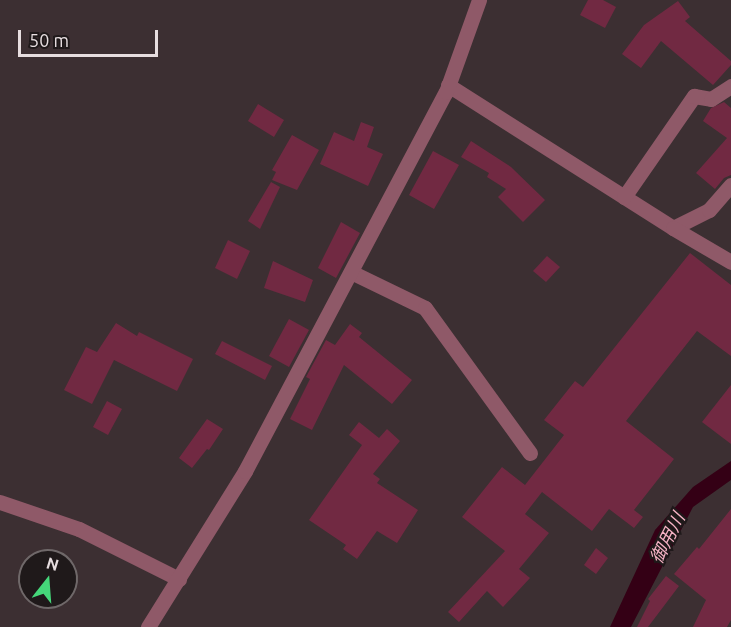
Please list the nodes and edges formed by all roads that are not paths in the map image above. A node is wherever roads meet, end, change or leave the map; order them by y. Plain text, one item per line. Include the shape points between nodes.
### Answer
1 (479, 0) edge
2 (448, 85) junction
3 (731, 86) edge
4 (731, 185) edge
5 (624, 196) junction
6 (673, 228) junction
7 (731, 262) edge
8 (351, 272) junction
9 (530, 453) dead end
10 (0, 502) edge
11 (179, 579) junction
12 (148, 627) edge

1 - 2 street
2 - 5 street
2 - 8 street
3 - 5 street via 711,99 694,96
4 - 6 street via 709,210
5 - 6 street
6 - 7 street
8 - 9 street via 425,308
8 - 11 street via 245,471
10 - 11 street via 79,529
11 - 12 street

